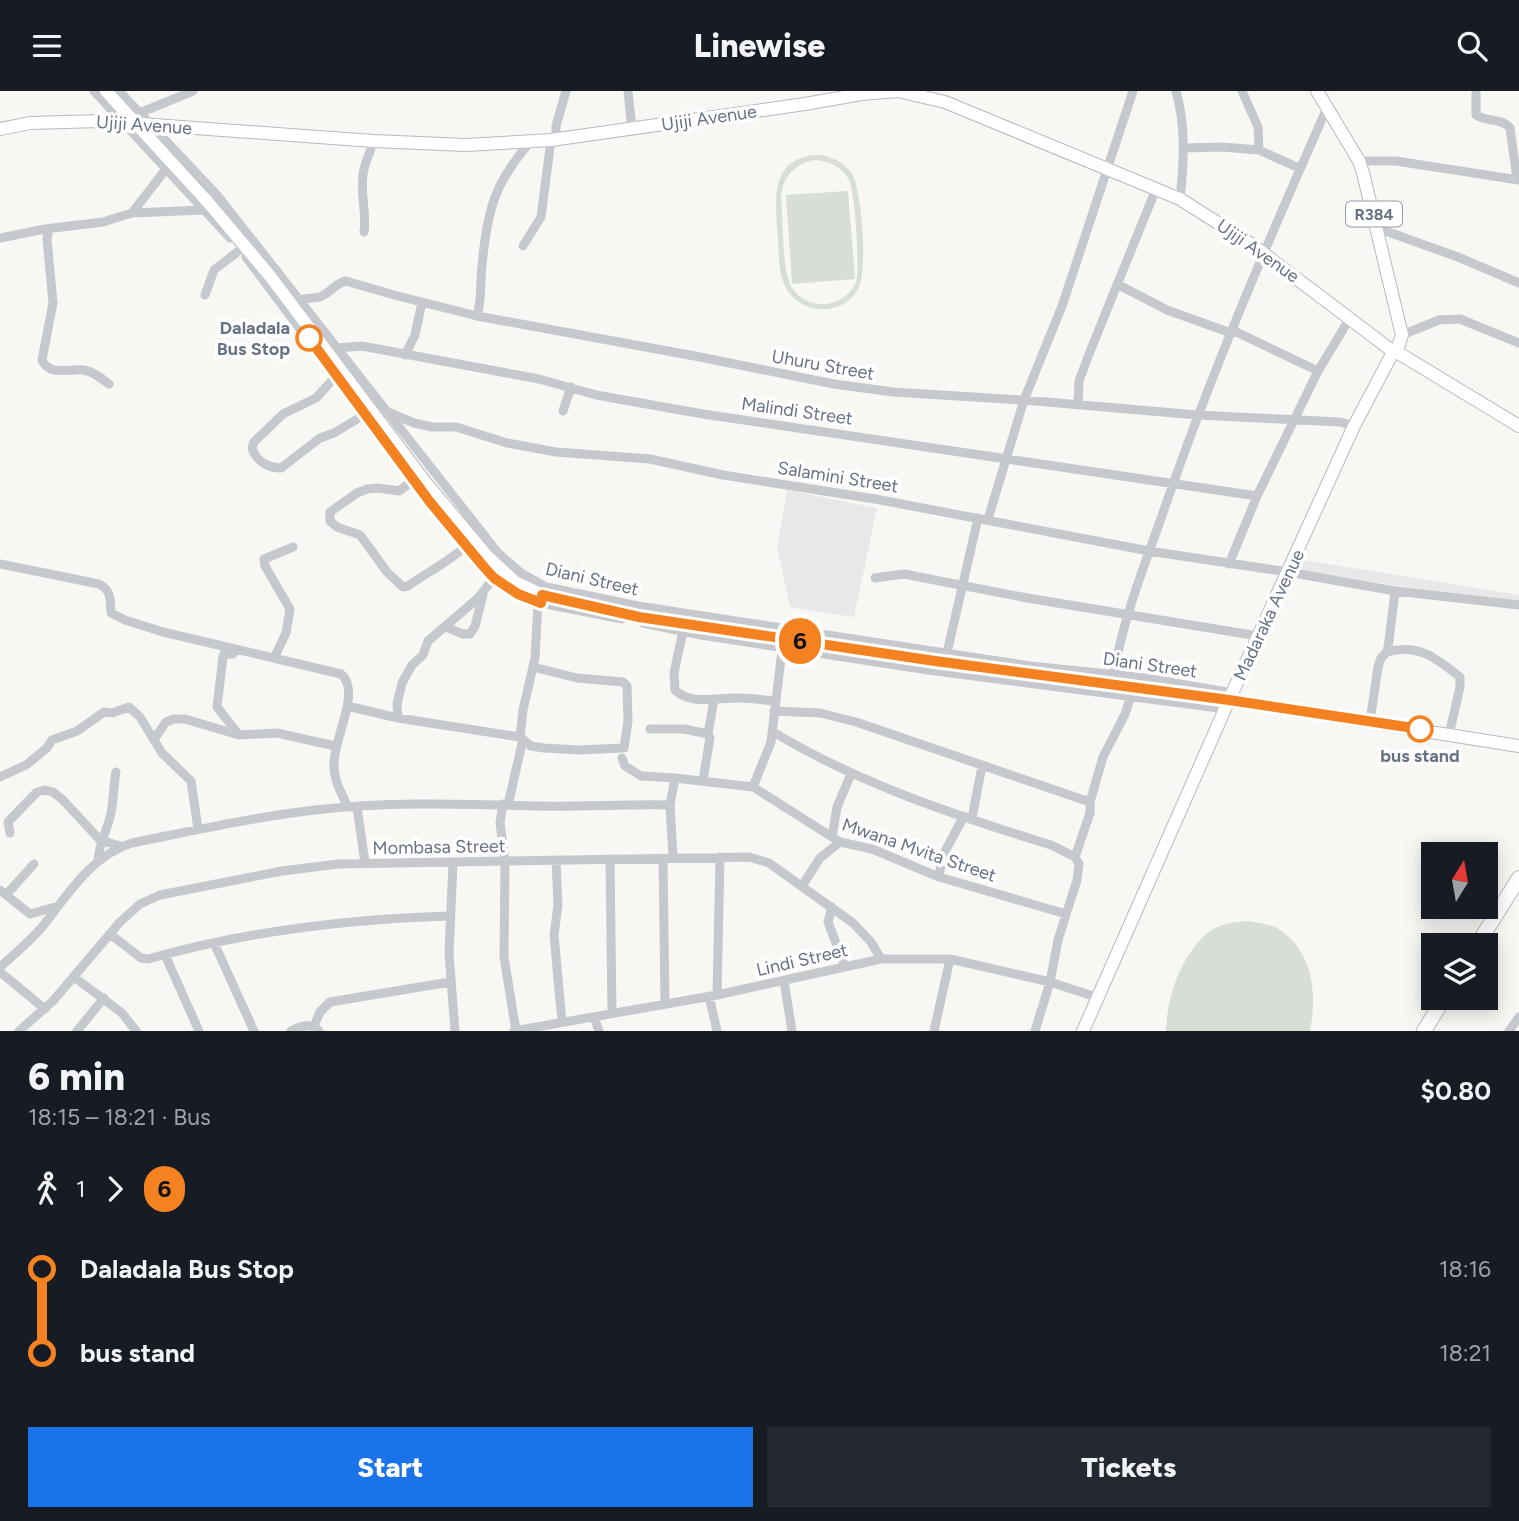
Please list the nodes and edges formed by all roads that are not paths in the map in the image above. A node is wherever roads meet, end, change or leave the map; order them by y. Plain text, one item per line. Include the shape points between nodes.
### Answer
1 (94, 91) edge
2 (106, 91) edge
3 (120, 91) edge
4 (193, 91) edge
5 (566, 91) edge
6 (628, 91) edge
7 (1133, 91) edge
8 (1176, 91) edge
9 (1242, 91) edge
10 (1317, 91) edge
11 (1476, 91) edge
12 (917, 93) edge
13 (1327, 108) junction
14 (133, 119) junction
15 (152, 125) junction
16 (0, 129) edge
17 (632, 129) junction
18 (554, 139) junction
19 (373, 141) junction
20 (531, 141) junction
21 (1184, 148) junction
22 (1259, 150) junction
23 (1359, 161) junction
24 (1299, 168) junction
25 (166, 169) junction
26 (1108, 169) junction
27 (1518, 179) edge
28 (1156, 189) junction
29 (1180, 199) junction
30 (204, 210) junction
31 (132, 213) junction
32 (1377, 228) junction
33 (49, 229) junction
34 (364, 232) dead end
35 (0, 238) edge
36 (523, 246) dead end
37 (242, 248) junction
38 (1264, 255) junction
39 (1519, 283) edge
40 (1117, 284) junction
41 (205, 295) dead end
42 (301, 300) junction
43 (422, 302) junction
44 (477, 316) junction
45 (1350, 318) junction
46 (1231, 332) junction
47 (1519, 343) edge
48 (337, 348) junction
49 (1397, 348) junction
50 (405, 355) junction
51 (1318, 370) junction
52 (336, 376) junction
53 (109, 384) dead end
54 (571, 387) junction
55 (1024, 400) junction
56 (1079, 405) junction
57 (386, 411) junction
58 (563, 411) dead end
59 (364, 415) junction
60 (1197, 415) junction
61 (1296, 419) junction
62 (1354, 426) junction
63 (1519, 426) edge
64 (1007, 457) junction
65 (414, 481) junction
66 (1173, 484) junction
67 (1257, 496) junction
68 (983, 518) junction
69 (466, 545) junction
70 (292, 547) dead end
71 (1150, 551) junction
72 (0, 564) edge
73 (1229, 564) junction
74 (1288, 572) junction
75 (494, 578) junction
76 (875, 578) dead end
77 (961, 585) junction
78 (1395, 591) junction
79 (483, 594) junction
80 (540, 600) junction
81 (1519, 605) edge
82 (1128, 614) junction
83 (446, 627) junction
84 (682, 631) junction
85 (1258, 636) junction
86 (783, 643) junction
87 (236, 649) junction
88 (1387, 652) junction
89 (947, 653) junction
90 (274, 658) junction
91 (533, 667) junction
92 (1114, 674) junction
93 (1132, 691) junction
94 (714, 699) junction
95 (1229, 701) junction
96 (347, 706) junction
97 (774, 706) junction
98 (398, 718) junction
99 (1370, 721) junction
100 (650, 729) dead end
101 (773, 732) junction
102 (708, 734) junction
103 (239, 735) junction
104 (1449, 735) junction
105 (155, 738) junction
106 (521, 738) junction
107 (335, 746) junction
108 (1519, 746) edge
109 (622, 758) dead end
110 (982, 766) junction
111 (116, 772) dead end
112 (851, 775) junction
113 (0, 777) edge
114 (675, 778) junction
115 (703, 780) junction
116 (753, 786) junction
117 (1090, 802) junction
118 (506, 805) junction
119 (670, 805) junction
120 (353, 807) junction
121 (968, 817) junction
122 (198, 829) junction
123 (10, 833) dead end
124 (100, 840) junction
125 (836, 840) junction
126 (120, 846) junction
127 (1075, 856) junction
128 (668, 857) junction
129 (720, 857) junction
130 (610, 859) junction
131 (98, 860) junction
132 (556, 860) junction
133 (505, 862) junction
134 (365, 863) junction
135 (453, 863) junction
136 (34, 864) dead end
137 (939, 877) junction
138 (1517, 885) edge
139 (802, 886) junction
140 (3, 892) edge
141 (58, 906) junction
142 (832, 907) junction
143 (28, 913) junction
144 (1066, 914) junction
145 (450, 916) junction
146 (39, 930) junction
147 (1485, 933) edge
148 (110, 934) junction
149 (214, 943) junction
150 (165, 955) junction
151 (881, 959) junction
152 (950, 960) junction
153 (845, 967) junction
154 (0, 969) edge
155 (74, 977) junction
156 (784, 981) junction
157 (450, 982) junction
158 (1051, 982) junction
159 (713, 996) junction
160 (1096, 997) junction
161 (104, 998) junction
162 (665, 1004) junction
163 (45, 1009) junction
164 (1437, 1010) edge
165 (612, 1013) junction
166 (594, 1017) junction
167 (1519, 1017) edge
168 (562, 1022) junction
169 (316, 1029) edge
170 (545, 1029) edge
171 (19, 1031) edge
172 (78, 1031) edge
173 (136, 1031) edge
174 (199, 1031) edge
175 (254, 1031) edge
176 (291, 1031) edge
177 (455, 1031) edge
178 (515, 1031) edge
179 (599, 1031) edge
180 (717, 1031) edge
181 (792, 1031) edge
182 (934, 1031) edge
183 (1035, 1031) edge
184 (1083, 1031) edge
185 (1424, 1031) edge
186 (1509, 1031) edge

1 - 14 street
2 - 14 main road
3 - 14 street
4 - 14 street
5 - 18 street
6 - 17 street
7 - 26 street
8 - 21 street
9 - 22 street via 1258,128
10 - 13 main road, R384
11 - 27 street via 1478,117 1510,128
12 - 17 main road, Ujiji Avenue via 861,94
12 - 26 main road, Ujiji Avenue
13 - 23 main road, R384
13 - 24 street
14 - 15 main road, Ujiji Avenue
14 - 16 main road, Ujiji Avenue
14 - 25 street
14 - 37 main road
15 - 19 main road, Ujiji Avenue
15 - 42 street, Diani Street via 217,195
17 - 18 main road, Ujiji Avenue
18 - 20 main road, Ujiji Avenue
18 - 36 street via 541,216
19 - 20 main road, Ujiji Avenue via 436,146
19 - 34 street via 363,173
20 - 44 street via 506,173 489,210
21 - 22 street
21 - 29 street
22 - 24 street
23 - 27 street via 1396,161
23 - 32 main road, R384
24 - 38 street
25 - 30 street
25 - 31 street
26 - 28 main road, Ujiji Avenue
26 - 55 street via 1062,306
28 - 29 main road, Ujiji Avenue
28 - 40 street
29 - 38 main road, Ujiji Avenue
30 - 31 street
30 - 37 street
31 - 33 street
32 - 39 street
32 - 49 main road, R384
33 - 35 street
33 - 53 street via 52,303 42,360 50,369 89,372
37 - 41 street via 214,270
37 - 52 street
37 - 80 main road via 488,557
38 - 45 main road, Ujiji Avenue
38 - 46 street
40 - 46 street via 1167,310
40 - 56 street via 1079,381
42 - 43 street, Uhuru Street via 321,297 346,281
42 - 48 street, Diani Street
43 - 44 street, Uhuru Street
43 - 50 street
44 - 55 street, Uhuru Street via 834,384
45 - 49 main road, Ujiji Avenue
45 - 51 street
46 - 51 street
46 - 60 street
47 - 49 street via 1460,319 1439,320
48 - 50 street, Malindi Street via 362,346
48 - 57 street, Diani Street
49 - 62 main road, Madaraka Avenue
49 - 63 main road, Ujiji Avenue
50 - 54 street, Malindi Street
51 - 61 street
52 - 59 street
52 - 59 street via 316,398 283,414 258,438 252,448 255,457 281,468 320,438
54 - 58 street
54 - 64 street, Malindi Street via 703,414
55 - 56 street, Uhuru Street
55 - 64 street
56 - 60 street, Uhuru Street
57 - 68 street, Salamini Street via 414,423 456,427 556,452 650,459
57 - 89 street, Diani Street via 498,553 534,582 682,614
59 - 65 street
60 - 61 street, Uhuru Street
60 - 66 street
61 - 62 street, Uhuru Street
61 - 67 street
62 - 74 main road, Madaraka Avenue
64 - 66 street, Malindi Street
64 - 68 street
65 - 69 street
65 - 69 street via 399,491 373,488 357,493 330,512 330,521 360,535 403,587
66 - 67 street, Malindi Street
66 - 71 street
67 - 73 street
68 - 71 street, Salamini Street
68 - 77 street
69 - 75 street
70 - 90 street via 264,559 290,609 286,633
71 - 73 street, Salamini Street
71 - 82 street
72 - 87 street via 105,586 113,615
73 - 74 street, Salamini Street
74 - 78 street, Salamini Street
74 - 85 main road, Madaraka Avenue
75 - 79 street
75 - 80 street via 518,594
76 - 77 street via 904,574
77 - 82 street
77 - 89 street
78 - 81 street, Salamini Street
78 - 88 street
79 - 83 street
79 - 83 street via 470,634
80 - 84 street
80 - 86 main road
80 - 91 street
82 - 85 street
82 - 92 street
83 - 98 street via 428,641 401,683
84 - 86 street
84 - 94 street via 675,690 690,698
85 - 95 main road, Madaraka Avenue
86 - 93 main road
86 - 97 street
87 - 90 street
87 - 103 street via 223,657 217,707
88 - 99 street via 1378,667
88 - 104 street via 1410,650 1432,655 1460,677
89 - 92 street, Diani Street
90 - 96 street via 341,674 349,684
91 - 106 street
91 - 106 street via 577,678 623,682 627,686 626,744 624,748 578,750 537,747
92 - 95 street, Diani Street
93 - 95 main road
93 - 117 street via 1103,757
94 - 97 street
94 - 102 street
95 - 99 main road
95 - 160 main road, Madaraka Avenue
96 - 98 street
96 - 107 street
97 - 101 street
97 - 110 street via 837,717
98 - 106 street
99 - 104 main road
100 - 102 street
101 - 112 street
101 - 116 street
102 - 115 street
103 - 105 street via 197,721 174,719 163,724
103 - 107 street via 277,733
104 - 108 main road
105 - 113 street via 135,711 124,707 104,712 77,731 52,740 26,765
105 - 122 street via 162,753 191,781
106 - 118 street
107 - 120 street via 340,792
109 - 114 street, Mwana Mvita Street via 636,775
110 - 117 street
110 - 121 street
111 - 124 street via 106,831
112 - 121 street
112 - 125 street via 837,807
114 - 115 street, Mwana Mvita Street
114 - 119 street
115 - 116 street, Mwana Mvita Street
116 - 125 street, Mwana Mvita Street
117 - 127 street
118 - 119 street
118 - 120 street
118 - 133 street via 500,823
119 - 128 street
120 - 122 street
120 - 134 street
121 - 127 street
121 - 137 street via 942,857
122 - 126 street
123 - 124 street via 8,823 37,792 45,790 63,800
124 - 126 street
124 - 131 street
125 - 137 street, Mwana Mvita Street via 872,849
125 - 139 street
126 - 131 street
127 - 144 street via 1079,871
128 - 129 street, Mombasa Street
128 - 130 street, Mombasa Street
128 - 162 street
129 - 139 street, Mombasa Street via 758,859
129 - 159 street
130 - 132 street, Mombasa Street
130 - 165 street
131 - 141 street
132 - 133 street, Mombasa Street
132 - 168 street via 554,935
133 - 135 street, Mombasa Street
133 - 178 street via 504,957
134 - 135 street, Mombasa Street
134 - 148 street, Mombasa Street via 282,871 160,895 140,904
135 - 145 street
136 - 140 street
137 - 144 street, Mwana Mvita Street
138 - 147 highway
139 - 142 street, Mombasa Street
140 - 143 street
141 - 143 street
141 - 146 street
142 - 151 street, Mombasa Street via 864,933
142 - 153 street via 828,922
143 - 146 street
144 - 158 street
145 - 149 street via 323,923
145 - 157 street
146 - 154 street
148 - 150 street via 144,959
148 - 155 street, Mombasa Street
149 - 150 street
149 - 175 street
150 - 174 street
151 - 152 street, Lindi Street
151 - 153 street, Lindi Street
152 - 158 street, Lindi Street
152 - 182 street
153 - 156 street, Lindi Street
154 - 163 street
155 - 161 street
155 - 163 street, Mombasa Street
156 - 159 street, Lindi Street
156 - 181 street
157 - 169 street via 330,1002 323,1006
157 - 177 street
158 - 160 street, Lindi Street
158 - 183 street
159 - 162 street, Lindi Street
159 - 180 street
160 - 184 main road, Madaraka Avenue
161 - 172 street
161 - 173 street
162 - 165 street, Lindi Street
163 - 171 street, Mombasa Street
164 - 185 highway
165 - 166 street, Lindi Street
166 - 168 street, Lindi Street
166 - 179 street
167 - 186 street
168 - 170 street, Lindi Street
169 - 176 street via 300,1026
170 - 178 street, Lindi Street

